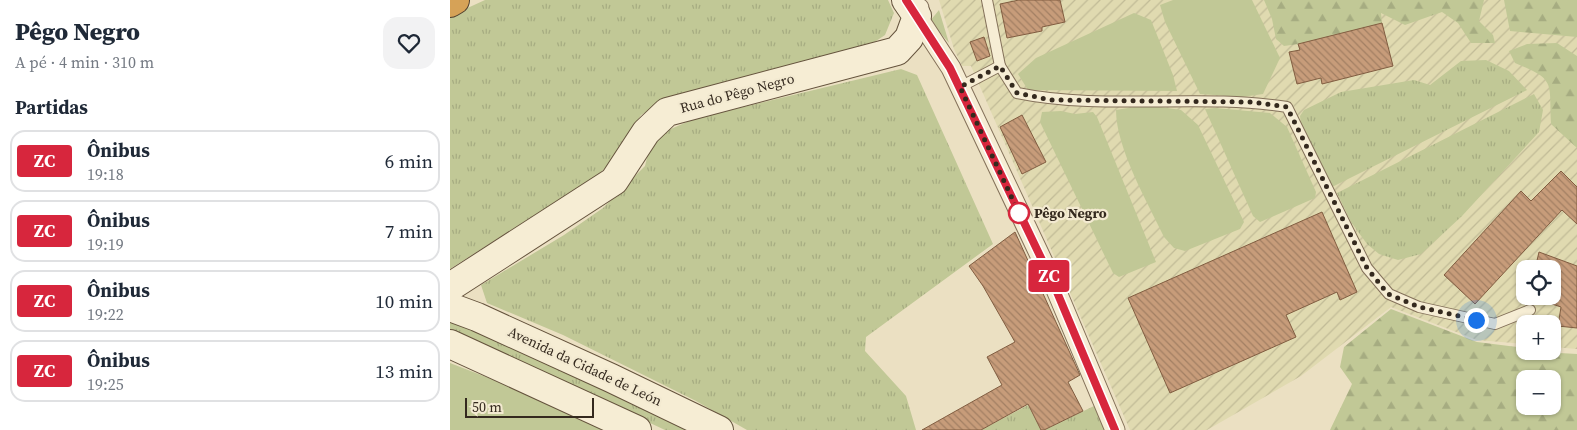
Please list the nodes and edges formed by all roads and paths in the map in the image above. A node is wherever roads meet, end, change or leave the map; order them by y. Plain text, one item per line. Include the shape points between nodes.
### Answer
1 (455, 0) edge
2 (987, 0) edge
3 (450, 3) edge
4 (914, 5) edge
5 (1000, 66) junction
6 (960, 87) junction
7 (450, 287) edge
8 (450, 307) edge
9 (1530, 310) dead end
10 (450, 344) edge
11 (637, 430) edge
12 (719, 430) edge
13 (1115, 430) edge

1 - 3 highway
2 - 5 lane
4 - 6 street
4 - 7 street, Rua do Pêgo Negro via 909,38 897,50 667,112 646,132 614,181
5 - 6 lane
5 - 9 lane via 1017,93 1051,100 1251,102 1287,107 1367,268 1388,294 1419,307 1495,324
6 - 13 street via 1054,285
8 - 12 street, Avenida da Cidade de León
10 - 11 street

